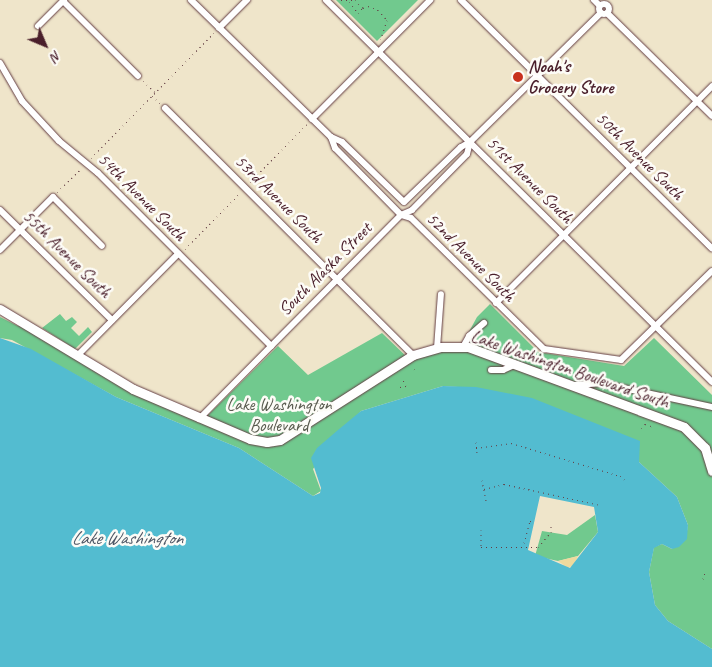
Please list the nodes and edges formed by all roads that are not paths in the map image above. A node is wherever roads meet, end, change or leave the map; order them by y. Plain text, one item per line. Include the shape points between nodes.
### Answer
1 (191, 0) edge
2 (247, 0) edge
3 (326, 0) edge
4 (430, 0) edge
5 (461, 0) edge
6 (594, 0) edge
7 (613, 0) edge
8 (64, 1) edge
9 (604, 9) junction
10 (38, 26) dead end
11 (217, 30) junction
12 (378, 52) junction
13 (0, 63) edge
14 (538, 76) junction
15 (139, 77) road end
16 (712, 86) edge
17 (697, 101) junction
18 (164, 107) road end
19 (712, 116) edge
20 (310, 122) junction
21 (331, 137) junction
22 (470, 142) junction
23 (631, 168) junction
24 (401, 201) joint
25 (0, 210) edge
26 (400, 214) junction
27 (21, 230) junction
28 (563, 235) junction
29 (102, 246) dead end
30 (712, 248) edge
31 (0, 250) edge
32 (178, 254) junction
33 (712, 271) edge
34 (338, 278) junction
35 (441, 294) dead end
36 (496, 303) junction
37 (0, 309) edge
38 (112, 320) junction
39 (484, 323) dead end
40 (656, 327) junction
41 (271, 346) junction
42 (462, 347) junction
43 (437, 348) junction
44 (413, 355) junction
45 (77, 356) junction
46 (514, 365) junction
47 (491, 370) dead end
48 (712, 382) edge
49 (574, 385) junction
50 (712, 407) edge
51 (199, 419) junction
52 (712, 471) edge

1 - 11 street, 52nd Avenue South
2 - 11 street
3 - 12 street, 51st Avenue South
4 - 12 street
5 - 14 street, 50th Avenue South
6 - 9 street
7 - 9 street, South Alaska Street
8 - 10 street
8 - 15 street
9 - 14 street, South Alaska Street
9 - 17 street
11 - 20 street, 52nd Avenue South
12 - 20 street
12 - 22 street, 51st Avenue South
13 - 32 street, 54th Avenue South via 22,101 59,141 92,168
14 - 22 street, South Alaska Street
14 - 23 street, 50th Avenue South
16 - 17 street
17 - 19 street
17 - 23 street
18 - 34 street, 53rd Avenue South
20 - 21 street, 52nd Avenue South
21 - 24 street, 52nd Avenue South via 342,142
21 - 26 street, 52nd Avenue South via 336,148
22 - 24 street, South Alaska Street via 461,147 407,201
22 - 26 street, South Alaska Street via 467,154 412,210
22 - 28 street, 51st Avenue South
23 - 28 street
23 - 30 street, 50th Avenue South
25 - 27 street, 55th Avenue South
26 - 34 street, South Alaska Street
26 - 36 street, 52nd Avenue South via 411,218
27 - 29 street via 54,196
27 - 31 street
27 - 38 street, 55th Avenue South
28 - 36 street
28 - 40 street, 51st Avenue South
32 - 38 street
32 - 41 street, 54th Avenue South
33 - 40 street
34 - 41 street, South Alaska Street
34 - 44 street, 53rd Avenue South
35 - 43 street
36 - 40 street, 52nd Avenue South via 544,349 612,361 626,357
37 - 45 main road, Lake Washington Boulevard South
38 - 45 street
39 - 42 street
40 - 48 street, 51st Avenue South
41 - 51 street, South Alaska Street
42 - 43 main road, Lake Washington Boulevard South
42 - 46 main road, Lake Washington Boulevard South
43 - 44 main road, Lake Washington Boulevard South
44 - 51 main road, Lake Washington Boulevard South via 274,442 239,436
45 - 51 main road, Lake Washington Boulevard South via 133,388
46 - 47 street via 503,370
46 - 49 main road, Lake Washington Boulevard South
49 - 50 street via 600,382
49 - 52 main road, Lake Washington Boulevard South via 684,427 705,448

